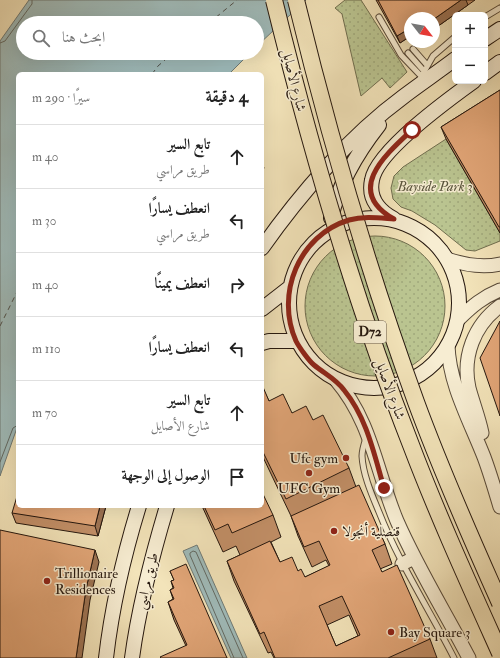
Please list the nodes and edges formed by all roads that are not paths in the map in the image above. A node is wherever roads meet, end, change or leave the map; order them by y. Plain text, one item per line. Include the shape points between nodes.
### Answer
1 (274, 0) edge
2 (296, 0) edge
3 (500, 8) edge
4 (488, 15) edge
5 (379, 17) dead end
6 (500, 28) edge
7 (488, 37) edge
8 (452, 40) edge
9 (413, 50) dead end
10 (408, 53) dead end
11 (452, 61) edge
12 (500, 62) edge
13 (427, 65) junction
14 (424, 71) junction
15 (488, 71) edge
16 (419, 82) junction
17 (470, 84) edge
18 (394, 219) junction
19 (328, 230) junction
20 (264, 245) edge
21 (448, 259) junction
22 (500, 264) edge
23 (289, 288) junction
24 (500, 290) edge
25 (500, 306) edge
26 (264, 307) edge
27 (459, 320) junction
28 (296, 341) junction
29 (264, 342) edge
30 (448, 345) junction
31 (336, 380) junction
32 (485, 459) junction
33 (500, 507) edge
34 (138, 508) edge
35 (166, 508) edge
36 (408, 561) junction
37 (500, 603) edge
38 (500, 653) edge
39 (105, 657) edge
40 (132, 658) edge
41 (454, 658) edge
42 (469, 658) edge

1 - 38 main road, شارع الأصايل / D72, bridge via 319,174 372,339 435,507
2 - 37 main road, شارع الأصايل / D72, bridge via 367,260 416,401
3 - 4 lane
5 - 16 lane
6 - 7 main road
8 - 13 lane via 433,56
9 - 13 lane
10 - 14 lane
11 - 16 main road
12 - 15 main road
13 - 14 lane
14 - 16 lane
16 - 19 main road via 379,126 352,164 342,185
16 - 20 main road via 333,160
17 - 18 main road via 415,128 389,152 376,169 371,192 376,204
18 - 19 main road via 372,217 349,220
18 - 21 main road via 425,234 438,245
19 - 23 main road via 310,245 296,265
21 - 22 street via 478,266
21 - 27 main road via 459,293
23 - 26 main road
23 - 28 main road via 288,315
24 - 27 street via 473,305
25 - 32 street via 479,327 473,338 467,362 469,388 480,422
27 - 30 main road
28 - 29 main road
28 - 31 main road via 313,364
30 - 31 main road via 435,362 418,376 398,385 356,387
30 - 32 street via 452,376
31 - 36 street via 352,401 368,434
32 - 33 street
34 - 39 main road, طريق مراسي via 116,595
35 - 40 main road, طريق مراسي via 140,609
36 - 41 lane
36 - 42 street

